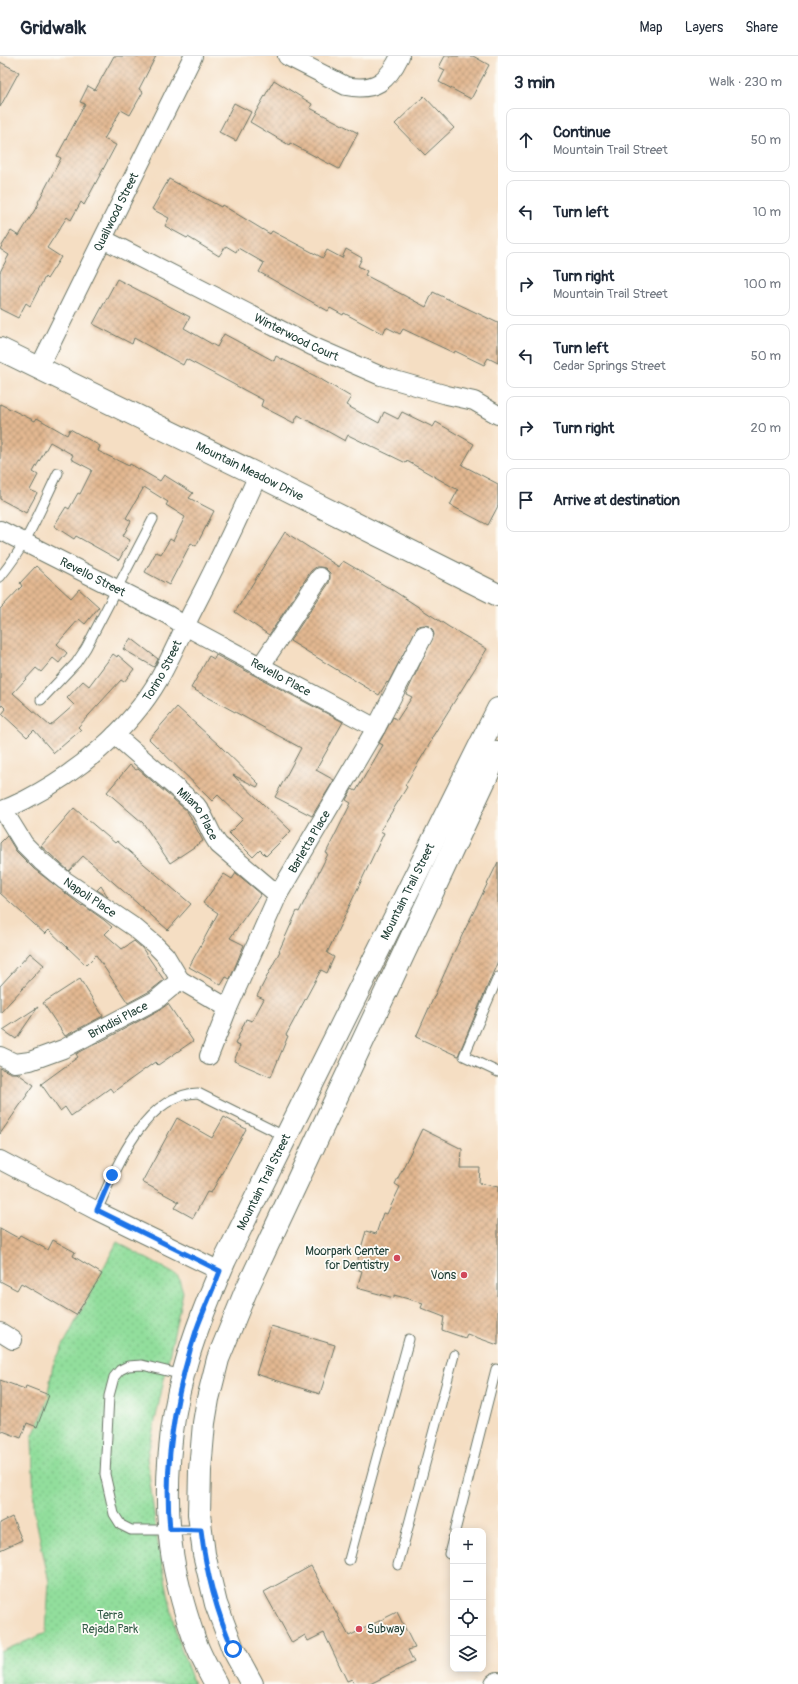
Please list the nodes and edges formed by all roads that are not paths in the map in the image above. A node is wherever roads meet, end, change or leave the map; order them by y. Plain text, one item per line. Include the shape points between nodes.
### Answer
1 (193, 56) edge
2 (287, 56) edge
3 (400, 56) edge
4 (103, 239) junction
5 (0, 349) edge
6 (39, 368) junction
7 (498, 415) edge
8 (58, 473) dead end
9 (258, 475) junction
10 (154, 519) dead end
11 (0, 530) edge
12 (25, 543) junction
13 (320, 576) dead end
14 (0, 577) edge
15 (117, 590) junction
16 (498, 595) edge
17 (185, 626) junction
18 (424, 635) dead end
19 (260, 667) junction
20 (41, 700) dead end
21 (498, 709) edge
22 (376, 728) junction
23 (115, 735) junction
24 (498, 752) edge
25 (1, 811) edge
26 (278, 895) junction
27 (498, 978) edge
28 (180, 980) junction
29 (228, 1008) junction
30 (0, 1056) edge
31 (209, 1056) dead end
32 (498, 1072) edge
33 (286, 1137) junction
34 (0, 1160) edge
35 (97, 1210) junction
36 (220, 1271) junction
37 (409, 1339) dead end
38 (454, 1355) dead end
39 (496, 1369) dead end
40 (183, 1374) junction
41 (456, 1528) edge
42 (170, 1529) junction
43 (201, 1530) junction
44 (450, 1550) edge
45 (449, 1554) dead end
46 (350, 1560) dead end
47 (398, 1565) dead end
48 (216, 1684) edge
49 (252, 1684) edge

1 - 4 street, Quailwood Street
2 - 3 street via 346,86 356,88 376,85 393,72
4 - 6 street, Quailwood Street
4 - 7 street, Winterwood Court via 312,346 381,376 474,401
5 - 6 street, Mountain Meadow Drive
6 - 9 street, Mountain Meadow Drive
8 - 12 lane
9 - 16 street, Mountain Meadow Drive
9 - 17 street, Torino Street
10 - 15 lane
11 - 12 street, Revello Street
12 - 14 lane
12 - 15 street, Revello Street
13 - 19 street
15 - 17 street, Revello Street
15 - 20 lane via 76,663
17 - 19 street, Revello Place
17 - 23 street, Torino Street via 158,680 138,710
18 - 22 street, Barletta Place
19 - 22 street, Revello Place
21 - 33 street, Mountain Trail Street
22 - 26 street, Barletta Place
23 - 25 street, Torino Street via 46,789
23 - 26 street, Milano Place via 196,805 219,845
24 - 43 street, Mountain Trail Street via 245,1293 218,1359 204,1423 200,1470
25 - 28 street, Napoli Place via 24,844 41,861 154,944 165,955
26 - 29 street, Barletta Place
27 - 32 lane via 464,1056
28 - 29 street
28 - 30 street, Brindisi Place via 156,1000 63,1049 30,1061 15,1063
29 - 31 street, Barletta Place
33 - 35 lane via 198,1093 187,1093 167,1102 139,1129 119,1161
33 - 36 street, Mountain Trail Street
34 - 35 street
35 - 36 street
36 - 40 street, Mountain Trail Street via 198,1326
37 - 46 lane
38 - 47 lane
39 - 41 lane
40 - 42 street, Mountain Trail Street via 170,1446
40 - 42 lane via 142,1365 128,1366 120,1370 114,1378 109,1396 105,1474 114,1514 121,1525 131,1530
42 - 43 lane
42 - 48 street, Mountain Trail Street via 171,1547 194,1638
43 - 49 street, Mountain Trail Street via 216,1604 233,1649
44 - 45 lane

